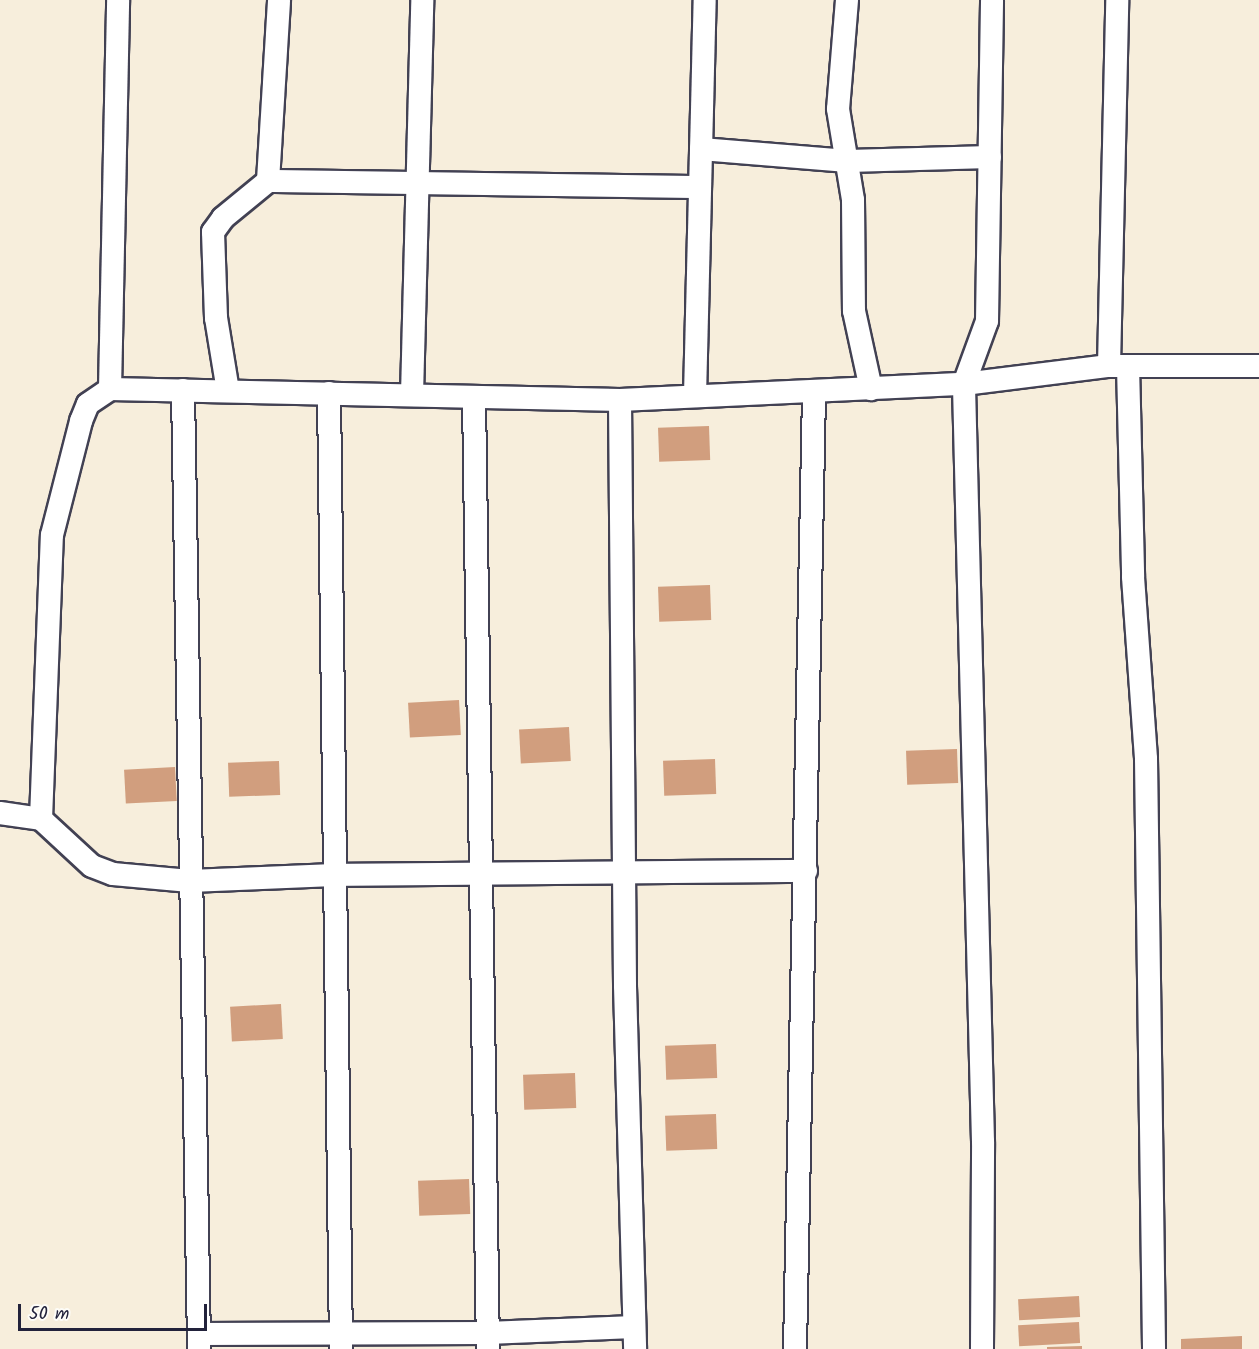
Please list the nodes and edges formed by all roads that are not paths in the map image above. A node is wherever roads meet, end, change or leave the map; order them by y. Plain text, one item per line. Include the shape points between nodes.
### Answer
1 (118, 0) edge
2 (279, 0) edge
3 (422, 0) edge
4 (705, 0) edge
5 (847, 0) edge
6 (992, 0) edge
7 (1117, 0) edge
8 (701, 149) junction
9 (990, 157) junction
10 (848, 161) junction
11 (268, 181) junction
12 (416, 183) junction
13 (700, 187) junction
14 (1118, 366) junction
15 (1259, 366) edge
16 (964, 384) junction
17 (110, 388) junction
18 (871, 389) junction
19 (183, 390) junction
20 (228, 391) junction
21 (814, 392) junction
22 (329, 393) junction
23 (411, 395) junction
24 (695, 396) junction
25 (474, 397) junction
26 (620, 400) junction
27 (0, 813) edge
28 (41, 819) junction
29 (806, 871) junction
30 (624, 874) junction
31 (334, 875) junction
32 (480, 876) junction
33 (190, 881) junction
34 (634, 1338) edge
35 (199, 1341) edge
36 (341, 1341) edge
37 (487, 1341) edge
38 (795, 1349) edge
39 (982, 1349) edge
40 (1155, 1349) edge

1 - 17 street
2 - 11 street
3 - 12 street
4 - 8 street
5 - 10 street via 838,109
6 - 9 street
7 - 14 street
8 - 10 street
8 - 13 street
9 - 10 street
9 - 16 street via 987,321
10 - 18 street via 853,200 854,311
11 - 12 street
11 - 20 street via 223,218 213,232 216,318
12 - 13 street
12 - 23 street
13 - 24 street
14 - 15 street
14 - 16 street
14 - 40 street via 1146,759
16 - 18 street
16 - 39 street via 983,1142
17 - 19 street
17 - 28 street via 88,404 81,421 52,535
18 - 21 street
19 - 20 street
19 - 33 street
20 - 22 street
21 - 24 street
21 - 29 street
22 - 23 street
22 - 31 street
23 - 25 street
24 - 26 street
25 - 26 street
25 - 32 street
26 - 30 street
27 - 28 street
28 - 33 street via 92,866 112,874
29 - 30 street
29 - 38 street
30 - 32 street
30 - 34 street
31 - 32 street
31 - 33 street
31 - 36 street
32 - 37 street
33 - 35 street
34 - 37 street
35 - 36 street
36 - 37 street

